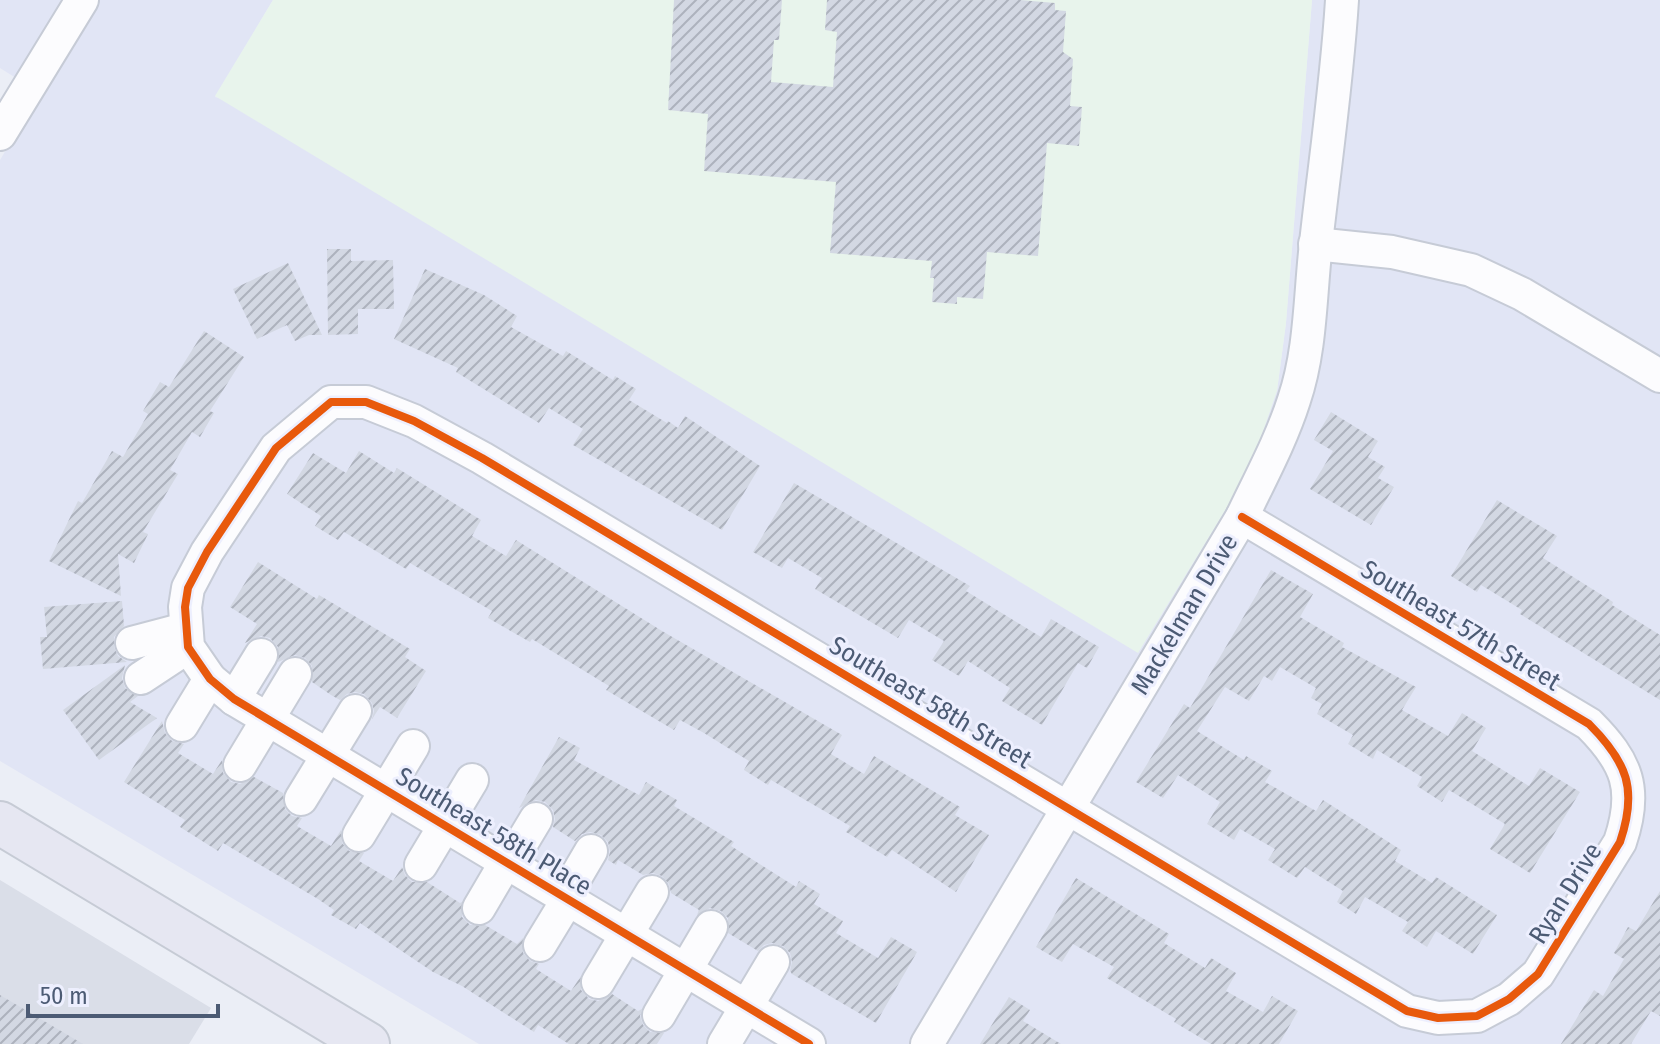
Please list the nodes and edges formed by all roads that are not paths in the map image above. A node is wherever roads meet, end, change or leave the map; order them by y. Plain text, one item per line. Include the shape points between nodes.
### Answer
1 (82, 0) edge
2 (1342, 0) edge
3 (0, 134) edge
4 (1315, 244) junction
5 (1660, 376) edge
6 (1242, 517) junction
7 (187, 638) junction
8 (132, 643) dead end
9 (261, 655) dead end
10 (295, 674) dead end
11 (141, 678) dead end
12 (222, 689) junction
13 (355, 711) dead end
14 (268, 719) junction
15 (182, 725) dead end
16 (413, 746) dead end
17 (328, 755) junction
18 (240, 765) dead end
19 (472, 780) dead end
20 (386, 790) junction
21 (1629, 794) joint
22 (301, 799) dead end
23 (1068, 808) junction
24 (536, 819) dead end
25 (0, 823) edge
26 (445, 825) junction
27 (359, 835) dead end
28 (591, 851) dead end
29 (508, 863) junction
30 (421, 865) dead end
31 (652, 892) dead end
32 (566, 898) junction
33 (479, 908) dead end
34 (711, 927) dead end
35 (627, 935) junction
36 (540, 945) dead end
37 (773, 962) dead end
38 (686, 970) junction
39 (598, 982) dead end
40 (1509, 999) joint
41 (747, 1007) junction
42 (659, 1015) dead end
43 (806, 1043) edge
44 (368, 1044) edge
45 (724, 1044) edge
46 (927, 1044) edge

1 - 3 street
2 - 4 street, Mackelman Drive
4 - 5 street via 1392,252 1471,270 1522,294
4 - 6 street, Mackelman Drive via 1305,355 1294,400
6 - 21 street, Southeast 57th Street via 1589,724 1611,746
6 - 23 street, Mackelman Drive
7 - 8 street
7 - 11 street
7 - 12 street, Southeast 58th Place
7 - 23 street, Southeast 58th Street via 188,588 276,448 331,402 366,402 454,443
9 - 12 street
10 - 14 street
12 - 14 street, Southeast 58th Place
12 - 15 street
13 - 17 street
14 - 17 street, Southeast 58th Place
14 - 18 street
16 - 20 street
17 - 20 street, Southeast 58th Place
17 - 22 street
19 - 26 street
20 - 26 street, Southeast 58th Place
20 - 27 street
21 - 40 street, Ryan Drive via 1620,842 1538,974
23 - 40 street, Southeast 58th Street via 1407,1011 1438,1018 1477,1016
23 - 46 street, Mackelman Drive
24 - 29 street
25 - 44 main road
26 - 29 street, Southeast 58th Place
26 - 30 street
28 - 32 street
29 - 32 street, Southeast 58th Place
29 - 33 street
31 - 35 street
32 - 35 street, Southeast 58th Place
32 - 36 street
34 - 38 street
35 - 38 street, Southeast 58th Place
35 - 39 street
37 - 41 street
38 - 41 street, Southeast 58th Place
38 - 42 street
41 - 43 street, Southeast 58th Place
41 - 45 street

